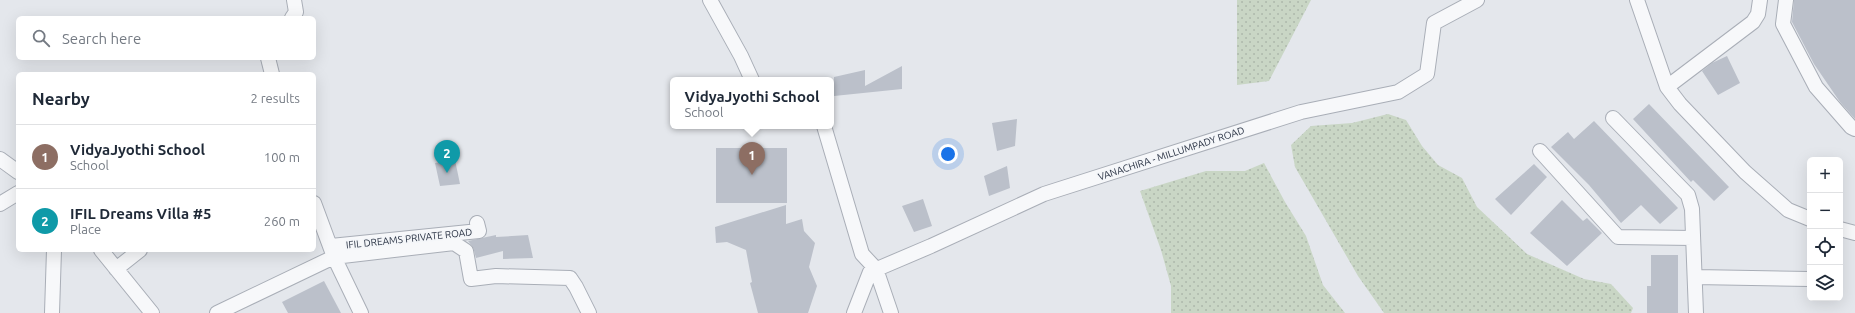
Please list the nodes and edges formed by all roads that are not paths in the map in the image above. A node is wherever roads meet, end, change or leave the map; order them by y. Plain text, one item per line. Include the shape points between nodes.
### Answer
1 (294, 0) edge
2 (710, 0) edge
3 (1477, 0) edge
4 (1637, 0) edge
5 (1760, 0) edge
6 (1786, 0) edge
7 (293, 16) edge
8 (268, 60) edge
9 (272, 72) edge
10 (751, 77) edge
11 (1667, 87) junction
12 (1613, 118) dead end
13 (825, 129) edge
14 (1855, 129) edge
15 (1540, 151) dead end
16 (0, 159) edge
17 (16, 171) edge
18 (16, 195) edge
19 (0, 204) edge
20 (316, 208) edge
21 (1807, 218) edge
22 (477, 223) dead end
23 (1843, 230) edge
24 (1855, 233) edge
25 (455, 238) junction
26 (1693, 238) junction
27 (54, 252) edge
28 (103, 252) edge
29 (137, 252) edge
30 (332, 252) junction
31 (116, 269) junction
32 (876, 269) junction
33 (1695, 277) junction
34 (1807, 279) edge
35 (52, 313) edge
36 (152, 313) edge
37 (217, 313) edge
38 (360, 313) edge
39 (589, 313) edge
40 (854, 313) edge
41 (891, 313) edge
42 (1696, 313) edge

1 - 7 street via 296,12
2 - 10 street
3 - 32 street, VANACHIRA - MILLUMPADY ROAD via 1434,23 1427,74 1398,92 1301,112 1044,194
4 - 11 street
5 - 11 street via 1758,14 1753,22
6 - 14 street via 1783,24 1816,87
8 - 9 street
11 - 21 street via 1745,172 1788,210
12 - 26 street via 1688,195 1692,209
13 - 32 street via 862,254
15 - 26 street via 1618,237
16 - 17 street
18 - 19 street
20 - 30 street
22 - 25 street, IFIL DREAMS PRIVATE ROAD via 479,231
23 - 24 street
25 - 30 street
25 - 39 street via 466,251 471,279 496,276 570,278
26 - 33 street
27 - 35 street
28 - 31 street
29 - 31 street
30 - 37 street
30 - 38 street
31 - 36 street
32 - 40 street via 870,272
32 - 41 street
33 - 34 street
33 - 42 street

